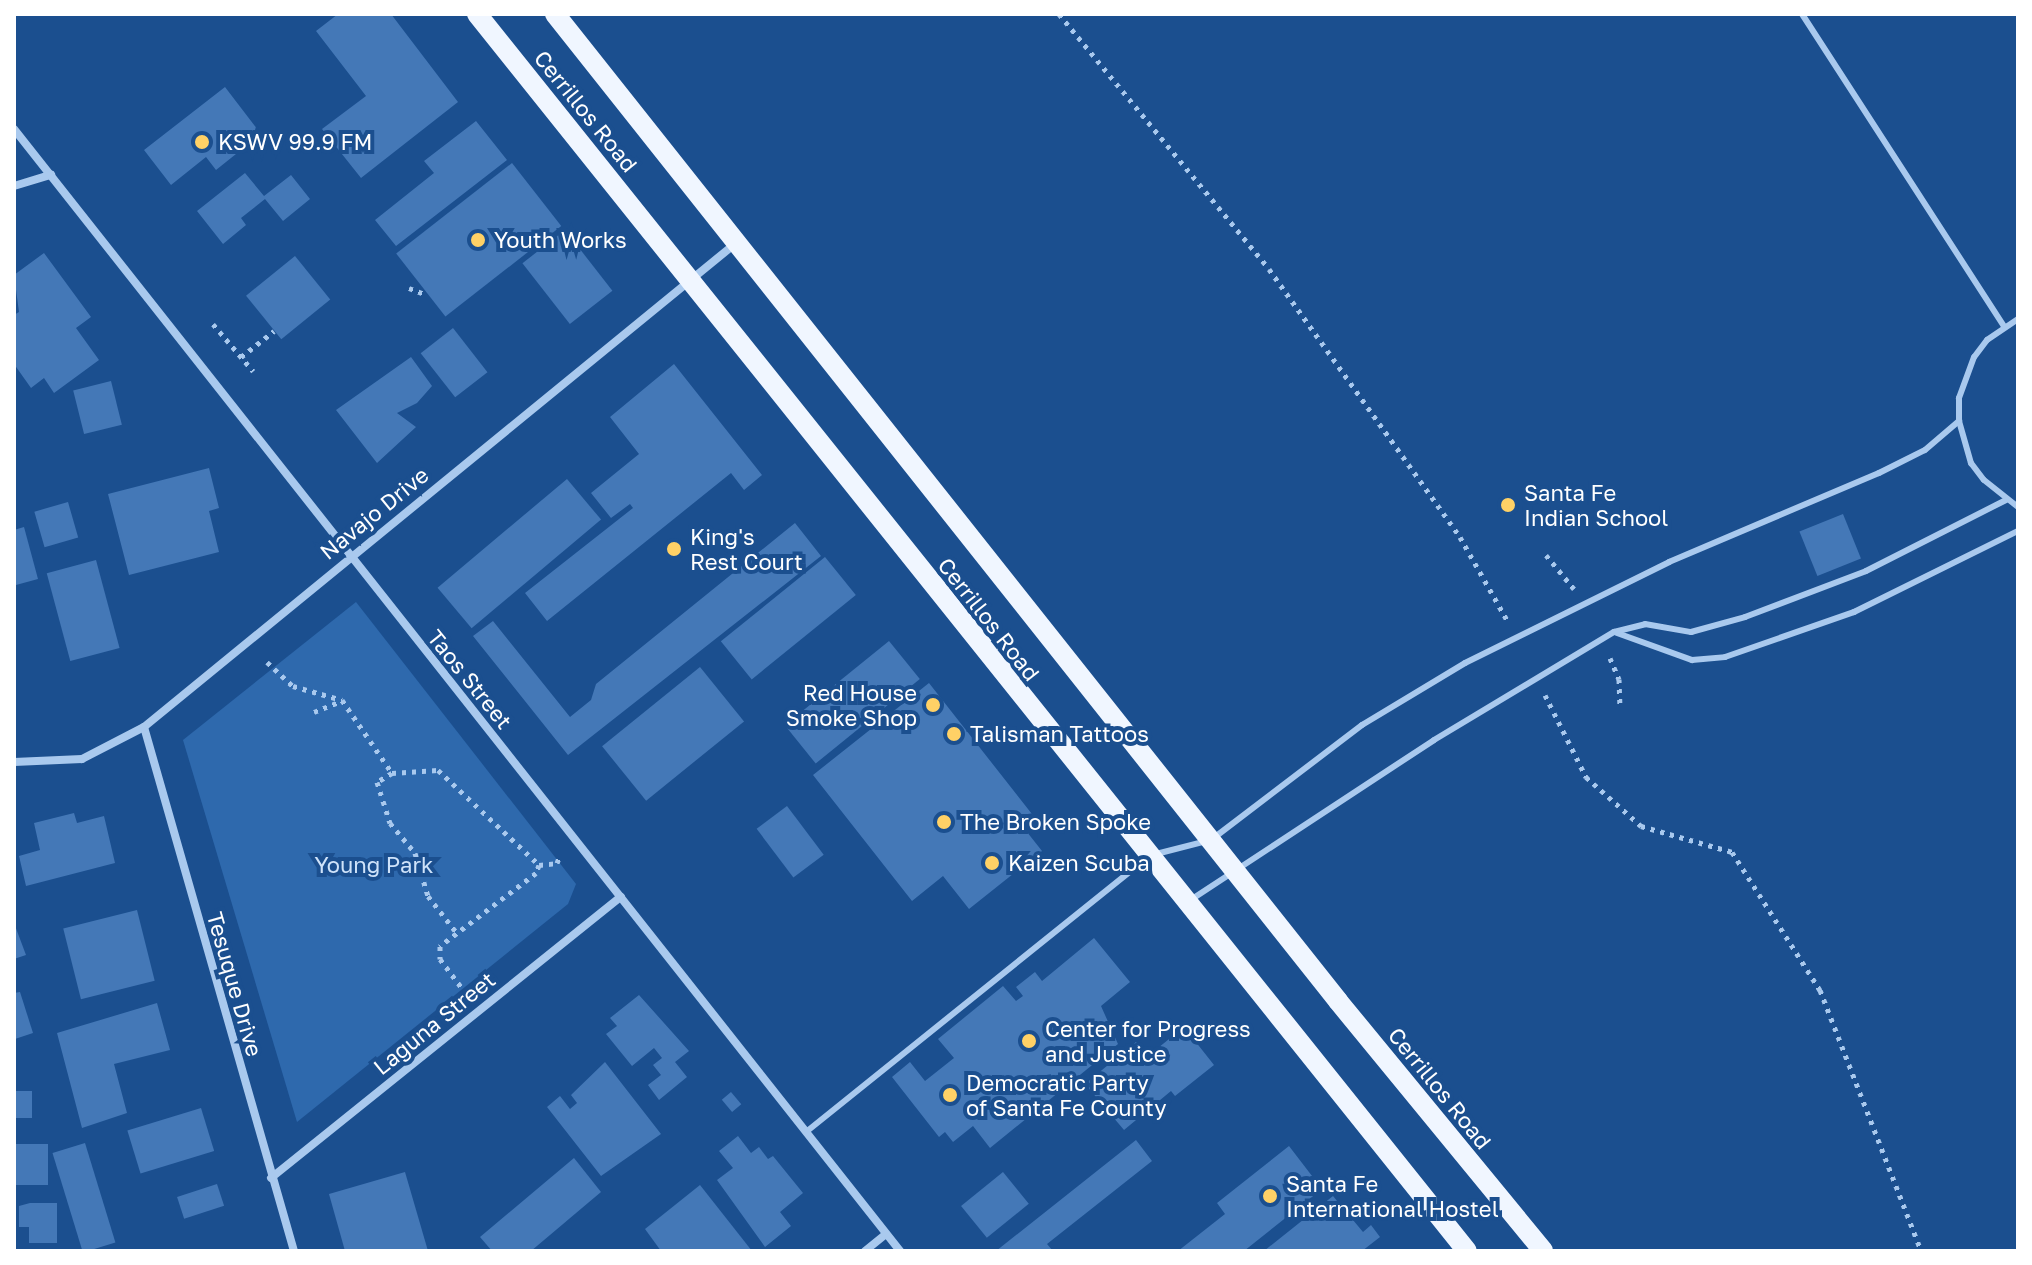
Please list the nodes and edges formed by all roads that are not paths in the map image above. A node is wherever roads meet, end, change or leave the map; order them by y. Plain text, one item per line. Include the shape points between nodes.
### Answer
1 (477, 14) edge
2 (555, 14) edge
3 (1802, 14) edge
4 (14, 129) edge
5 (51, 175) junction
6 (14, 186) edge
7 (736, 242) junction
8 (691, 281) junction
9 (2018, 319) edge
10 (2004, 326) junction
11 (1959, 421) junction
12 (2006, 500) junction
13 (2018, 507) edge
14 (2018, 531) edge
15 (349, 556) junction
16 (1614, 632) junction
17 (144, 727) junction
18 (14, 762) edge
19 (1211, 840) junction
20 (1149, 856) junction
21 (1237, 873) junction
22 (621, 897) junction
23 (1186, 903) junction
24 (806, 1132) junction
25 (271, 1178) junction
26 (886, 1234) junction
27 (294, 1251) edge
28 (865, 1251) edge
29 (900, 1251) edge
30 (1467, 1251) edge
31 (1543, 1251) edge

1 - 8 main road, Cerrillos Road
2 - 7 main road, Cerrillos Road
3 - 10 lane
4 - 5 street, Taos Street
5 - 6 street
5 - 15 street, Taos Street
7 - 8 street, Navajo Drive
7 - 19 main road, Cerrillos Road
8 - 15 street, Navajo Drive
8 - 20 main road, Cerrillos Road
9 - 10 lane
10 - 11 lane via 1987,340 1965,377
11 - 12 lane via 1971,463
11 - 19 lane via 1925,450 1879,473 1669,562 1410,693
12 - 13 lane
12 - 16 lane via 1866,571 1745,617 1691,632 1645,624
14 - 16 lane via 1866,607 1725,657 1692,660
15 - 17 street, Navajo Drive
15 - 22 street, Taos Street
16 - 21 lane via 1434,740
17 - 18 street, Navajo Drive via 82,759
17 - 25 street, Tesuque Drive
19 - 20 lane
19 - 21 main road, Cerrillos Road
20 - 23 main road, Cerrillos Road
20 - 24 lane
21 - 23 lane
21 - 31 main road, Cerrillos Road
22 - 24 street, Taos Street
22 - 25 street, Laguna Street
23 - 30 main road, Cerrillos Road
24 - 26 street, Taos Street
25 - 27 street, Tesuque Drive
26 - 28 street
26 - 29 street, Taos Street

